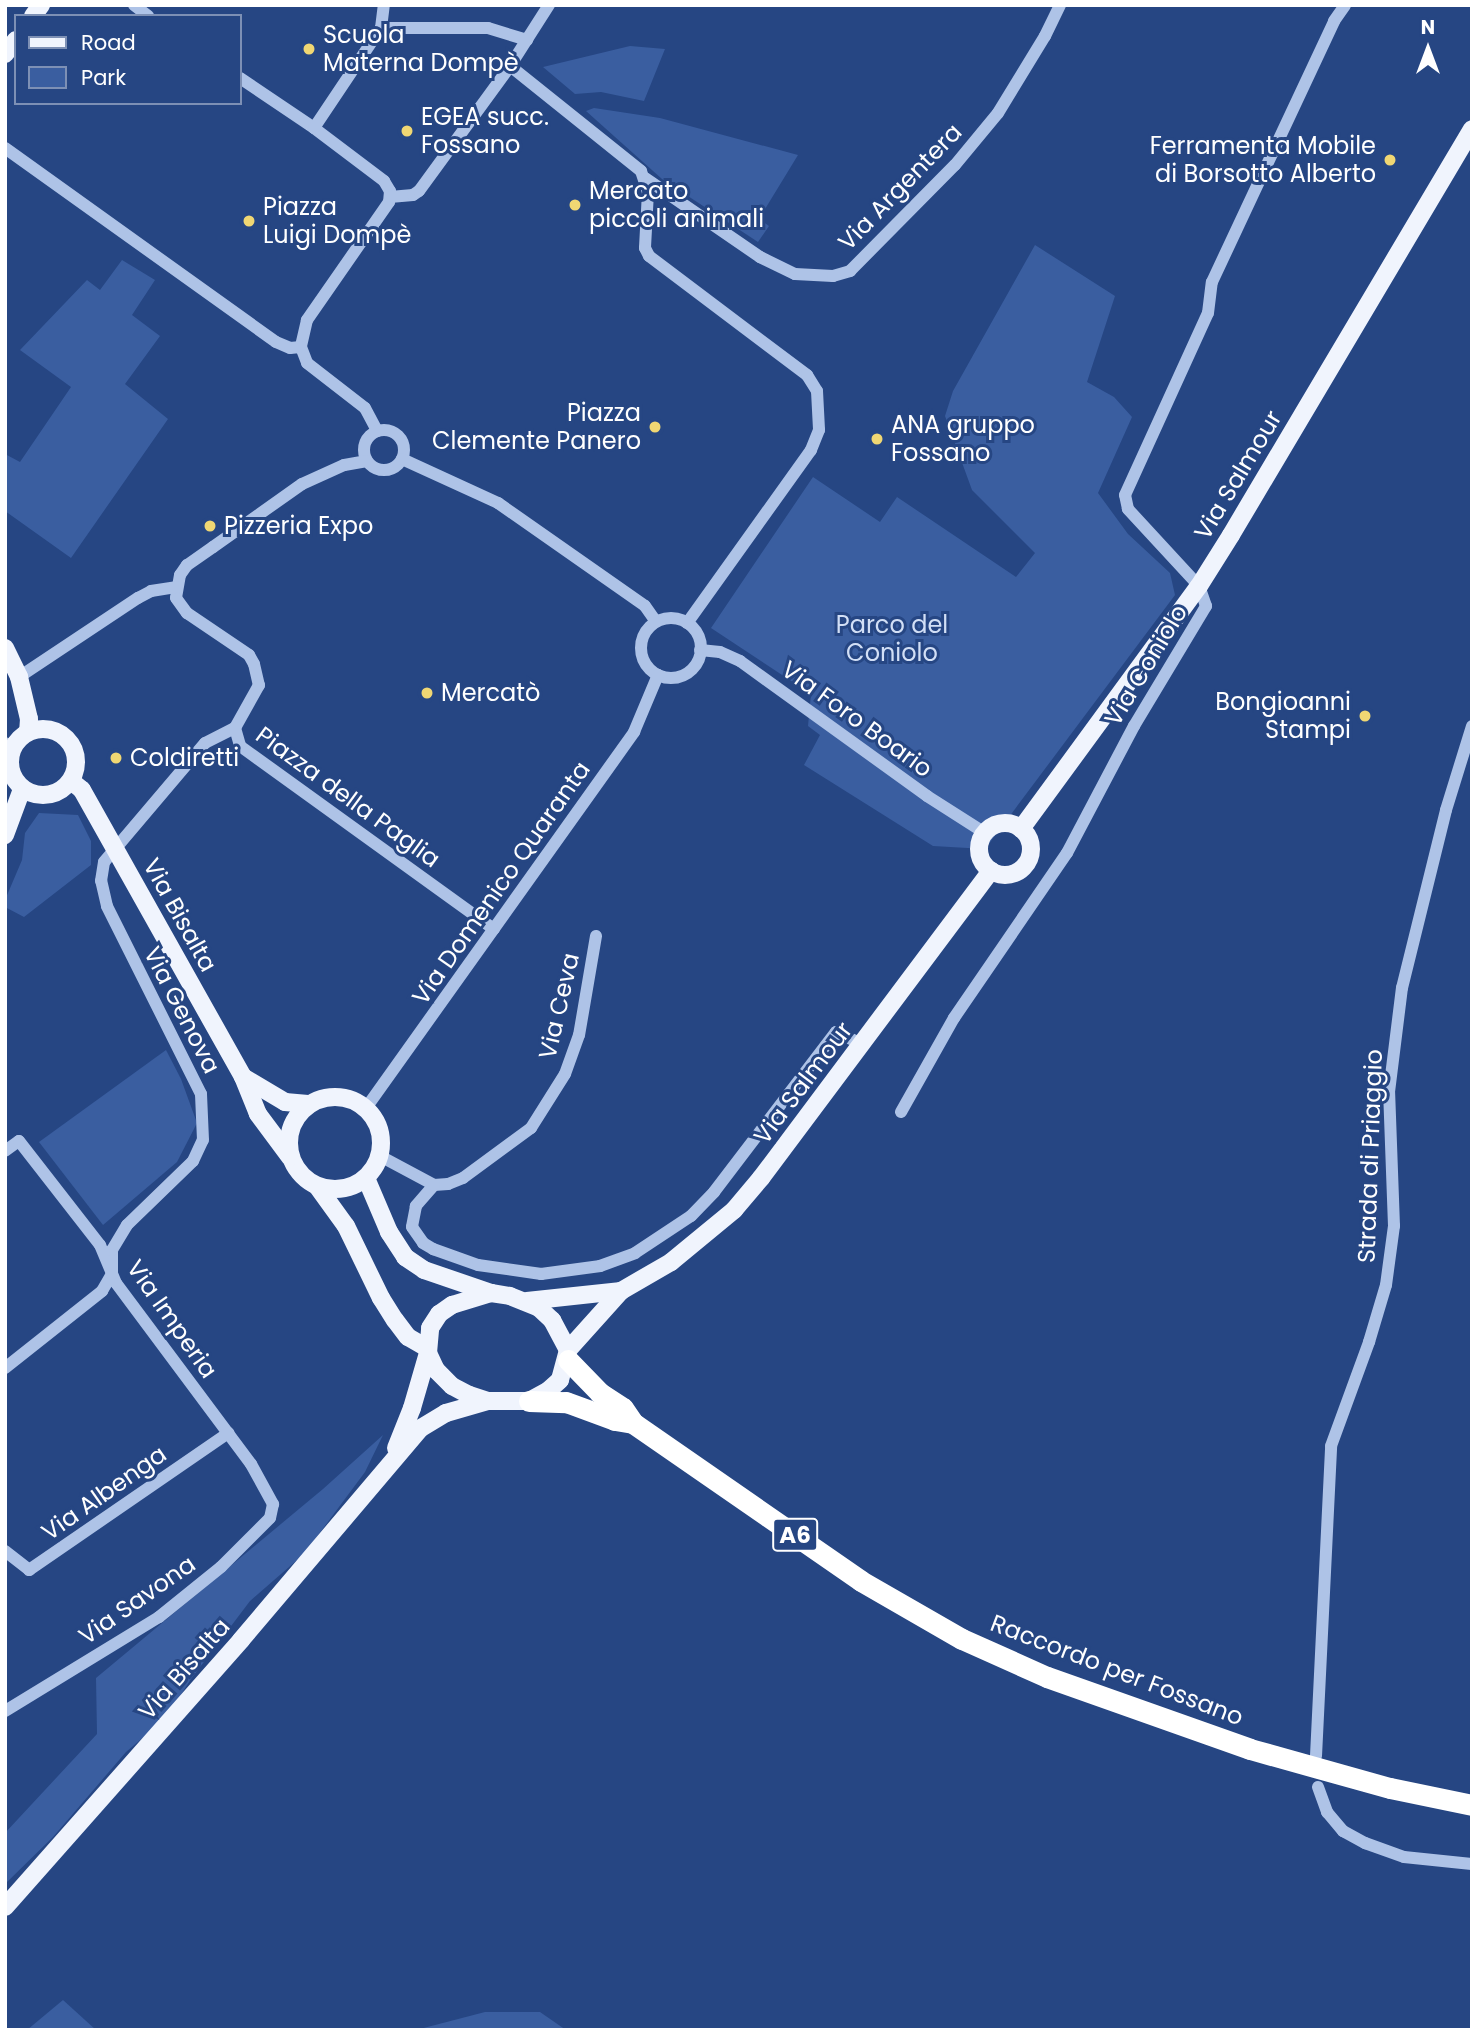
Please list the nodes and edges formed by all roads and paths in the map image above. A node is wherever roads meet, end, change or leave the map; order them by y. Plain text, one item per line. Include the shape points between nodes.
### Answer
1 (384, 5) edge
2 (549, 5) edge
3 (1060, 5) edge
4 (1345, 5) edge
5 (382, 28) junction
6 (527, 40) junction
7 (510, 66) junction
8 (242, 79) edge
9 (314, 128) junction
10 (1472, 129) edge
11 (5, 148) edge
12 (645, 178) junction
13 (390, 197) junction
14 (301, 347) junction
15 (377, 431) junction
16 (402, 459) junction
17 (367, 461) junction
18 (1199, 586) junction
19 (176, 587) junction
20 (656, 622) junction
21 (687, 623) junction
22 (5, 648) edge
23 (700, 650) junction
24 (659, 676) junction
25 (19, 677) junction
26 (1472, 726) edge
27 (235, 728) junction
28 (28, 732) junction
29 (9, 746) edge
30 (71, 780) junction
31 (22, 789) junction
32 (1021, 829) junction
33 (985, 833) junction
34 (5, 835) edge
35 (115, 848) junction
36 (991, 871) junction
37 (494, 929) junction
38 (596, 936) dead end
39 (862, 1044) junction
40 (243, 1077) junction
41 (308, 1104) junction
42 (366, 1108) junction
43 (901, 1112) dead end
44 (5, 1151) edge
45 (380, 1156) junction
46 (290, 1157) junction
47 (366, 1178) junction
48 (434, 1185) junction
49 (317, 1186) junction
50 (112, 1274) junction
51 (621, 1291) junction
52 (491, 1293) junction
53 (526, 1301) junction
54 (427, 1350) junction
55 (568, 1355) junction
56 (5, 1368) edge
57 (488, 1401) junction
58 (529, 1401) junction
59 (634, 1423) junction
60 (228, 1433) junction
61 (390, 1461) junction
62 (273, 1504) joint
63 (5, 1551) edge
64 (5, 1711) edge
65 (1316, 1756) dead end
66 (1318, 1787) dead end
67 (1472, 1805) edge
68 (1472, 1864) edge
69 (6, 1906) edge

1 - 5 street
2 - 6 street
3 - 12 street, Via Argentera via 998,113 955,165 850,271 833,276 795,274 760,257
4 - 18 street, Via Coniolo via 1212,282 1208,313 1125,495 1128,509
5 - 6 street via 488,28
5 - 9 street
6 - 7 street
7 - 12 street, Via Argentera
7 - 13 street via 419,191
8 - 9 street
9 - 13 street via 384,181
10 - 18 main road, Via Salmour
11 - 14 street via 276,342
12 - 21 street via 645,248 649,256 807,375 817,391 821,416 811,450
13 - 14 street via 307,320
14 - 15 street via 307,363 365,408
15 - 16 street via 390,430 401,439
15 - 17 street via 365,443
16 - 17 street via 384,470
16 - 20 street via 498,503 645,606
17 - 19 street via 344,465 302,484 187,565
18 - 32 main road, Via Salmour
18 - 43 street, Via Coniolo via 1206,606 1134,726 1067,853 954,1018
19 - 25 street via 138,598
19 - 27 street, Piazza della Paglia via 176,598 187,613 249,655 254,664 259,685
20 - 21 street
20 - 24 street via 643,636 641,654
21 - 23 street via 697,635
22 - 25 main road
23 - 24 street via 686,674
23 - 33 street, Via Foro Boario via 740,660
24 - 37 street, Via Domenico Quaranta via 634,732
25 - 28 main road
26 - 65 street, Strada di Priaggio via 1402,988 1389,1092 1394,1226 1386,1285 1331,1446
27 - 35 street via 205,743
27 - 37 street, Piazza della Paglia via 240,746
28 - 29 main road
28 - 30 main road via 50,730 68,741 76,760
29 - 31 main road via 10,770
30 - 31 main road via 54,794 43,796
30 - 35 main road, Via Bisalta via 82,790
31 - 34 main road
32 - 33 main road via 998,824
32 - 36 main road via 1031,844 1029,861 1016,873
33 - 36 main road via 979,854
35 - 40 main road, Via Bisalta
35 - 50 street, Via Genova via 104,862 101,881 107,906 201,1094 204,1119 203,1140 193,1161 127,1225 113,1250
36 - 39 main road, Via Salmour
37 - 42 street, Via Domenico Quaranta
38 - 48 street, Via Ceva via 579,1035 544,1112 517,1140 463,1178
39 - 48 street via 836,1031 691,1216 635,1253 600,1266 516,1273 433,1249 412,1227 416,1206
39 - 51 main road, Via Salmour via 734,1210 671,1262
40 - 41 main road via 285,1102
40 - 46 main road, Via Bisalta via 258,1114
41 - 42 main road via 331,1096
41 - 46 main road via 290,1128
42 - 45 main road via 380,1130
44 - 50 street, Via Imperia via 19,1141 100,1245
45 - 47 main road
45 - 48 street
46 - 49 main road, Via Bisalta via 296,1169
47 - 49 main road via 343,1189
47 - 52 main road via 405,1257 424,1270
49 - 54 main road, Via Bisalta via 345,1226 395,1320 408,1337
50 - 56 street, Via Genova via 102,1291
50 - 60 street, Via Imperia
51 - 53 main road, Via Salmour
51 - 55 main road, Via Salmour
52 - 53 main road
52 - 54 main road via 439,1314 430,1328
53 - 55 main road via 552,1320
54 - 57 main road via 436,1370 452,1386
54 - 61 main road, Via Bisalta via 412,1408
55 - 58 main road via 560,1380
55 - 59 highway, Raccordo per Fossano / A6 via 600,1393
57 - 58 main road
57 - 61 main road, Via Bisalta via 446,1413 421,1428
58 - 59 highway, Raccordo per Fossano / A6 via 566,1402
59 - 67 highway, Raccordo per Fossano / A6 via 890,1599 995,1655 1102,1698 1315,1769
60 - 62 street, Via Imperia
60 - 63 street, Via Albenga via 30,1570
61 - 69 main road, Via Bisalta via 242,1640
62 - 64 street, Via Savona via 270,1518 221,1567 159,1617
66 - 68 street via 1328,1812 1343,1831 1365,1843 1404,1857

